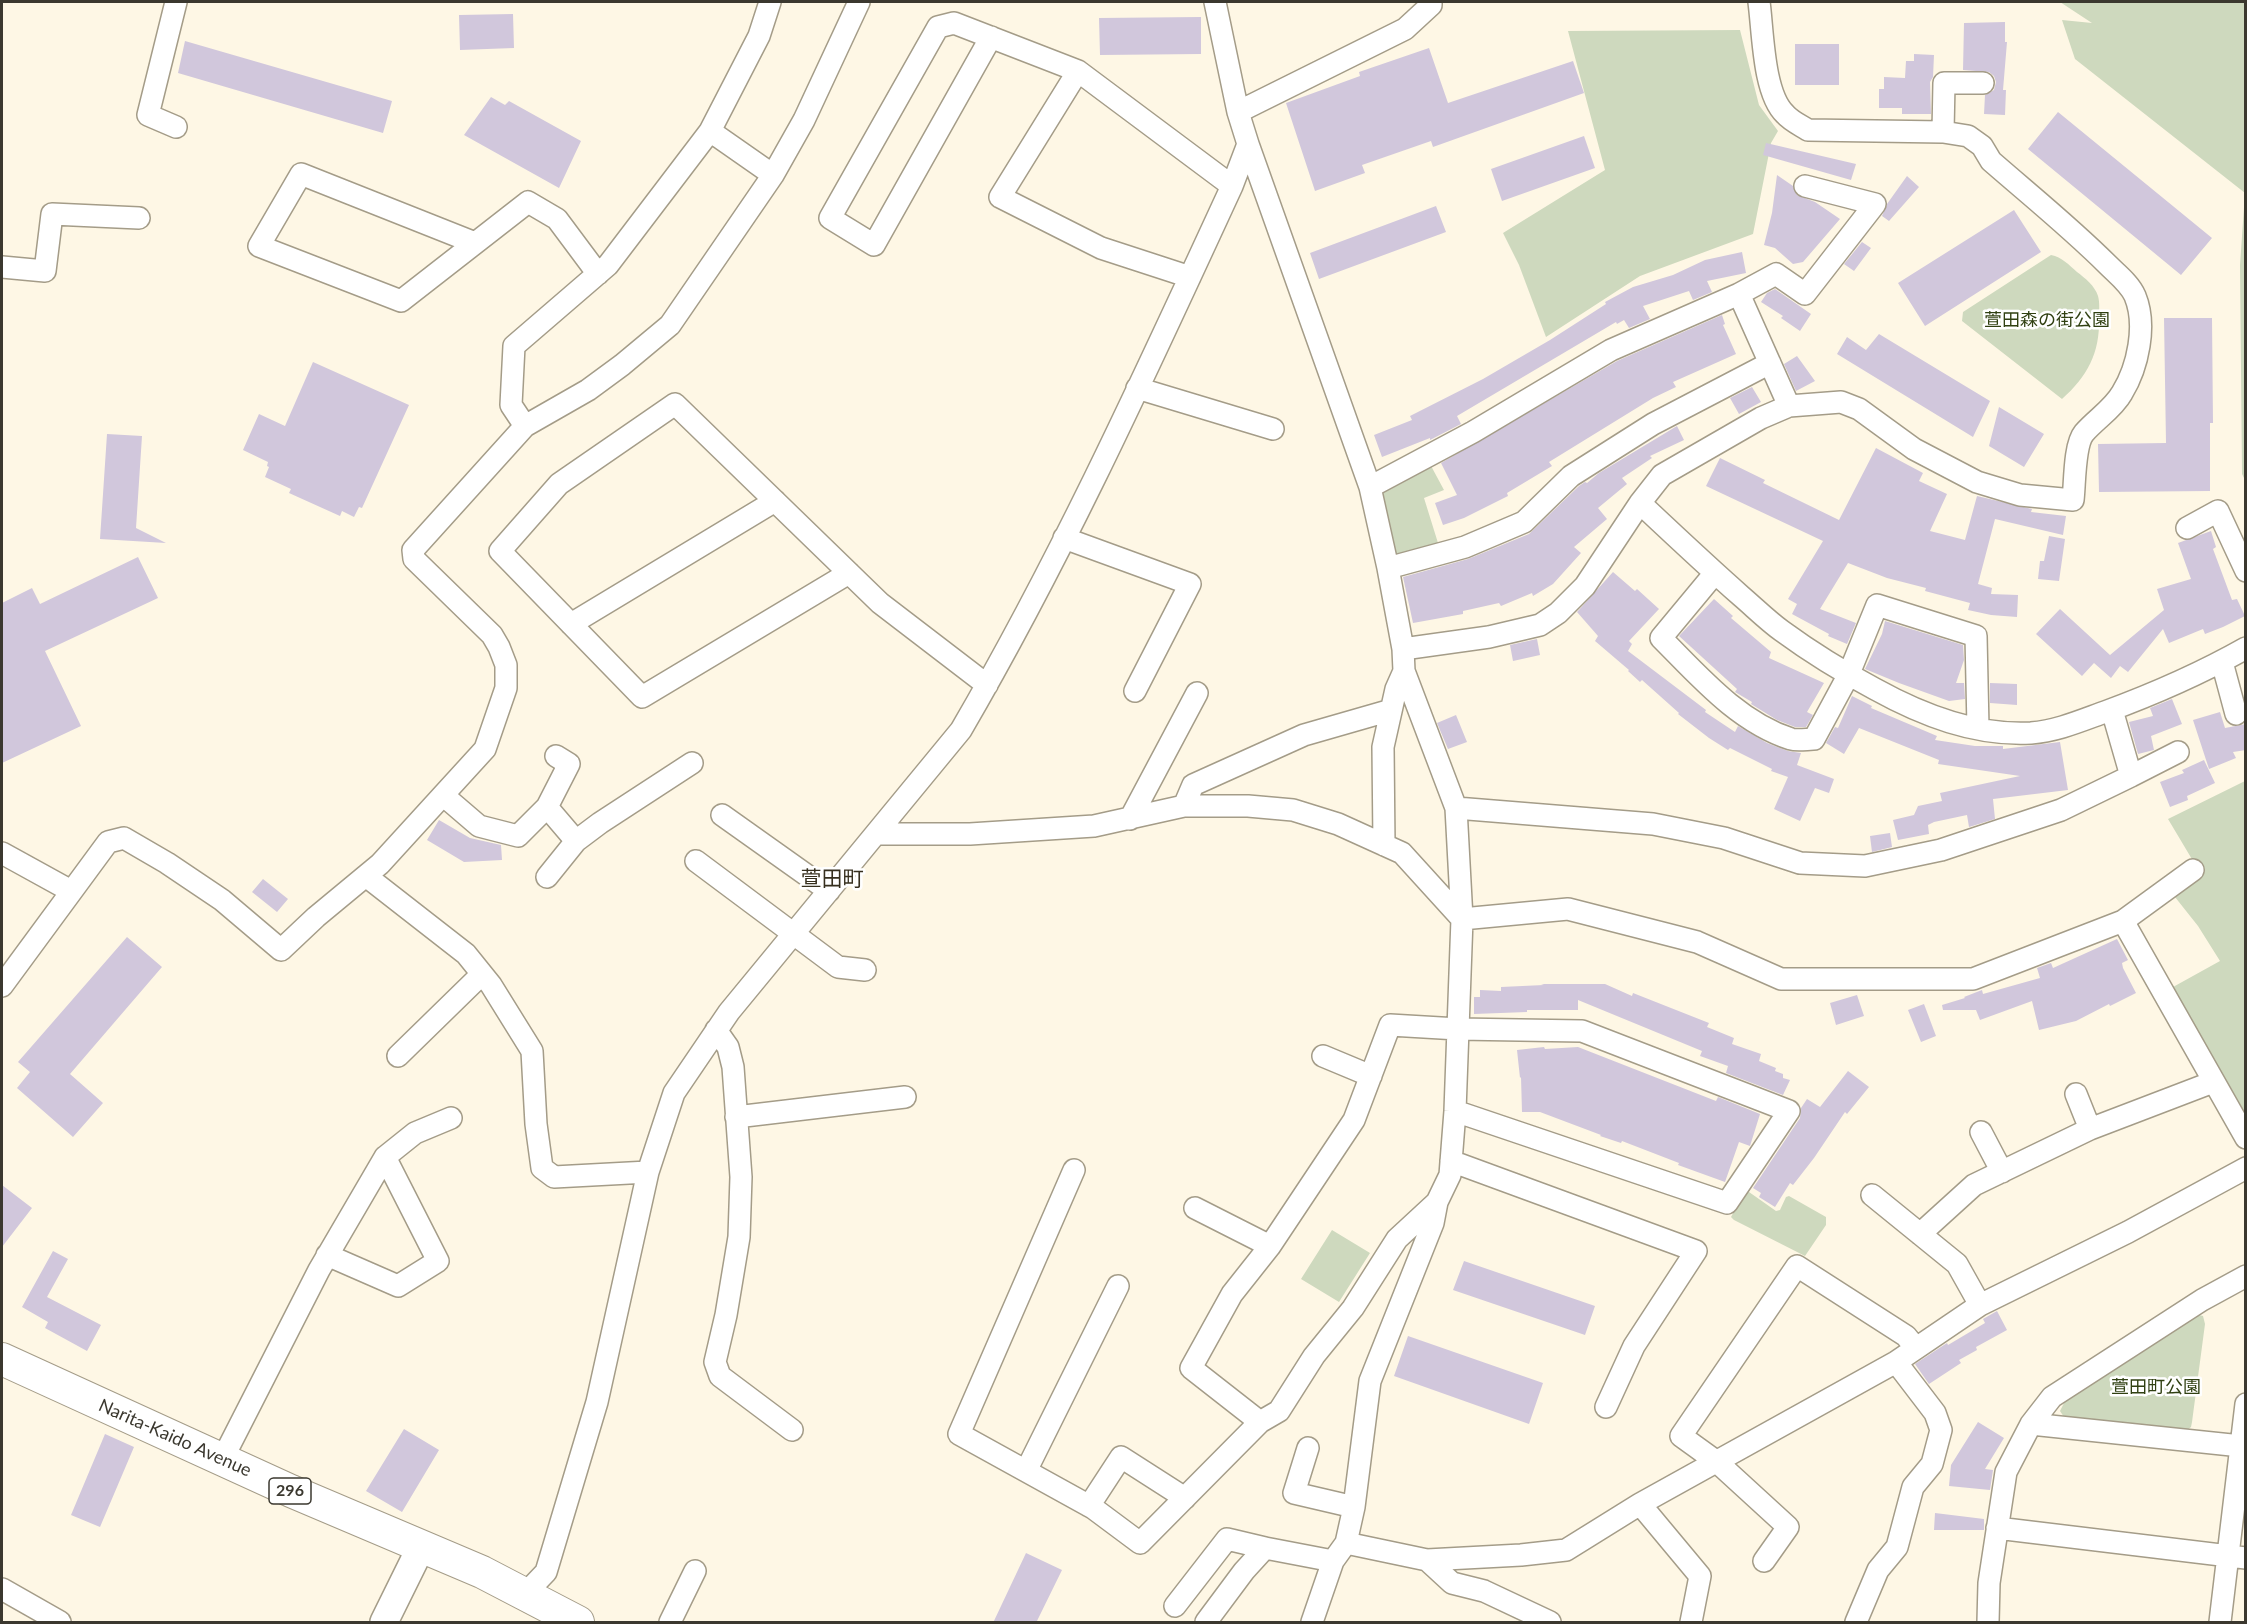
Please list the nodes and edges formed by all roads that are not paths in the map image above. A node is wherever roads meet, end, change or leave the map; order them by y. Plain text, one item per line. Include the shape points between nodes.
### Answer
1 (176, 2) edge
2 (770, 2) edge
3 (859, 2) edge
4 (1215, 2) edge
5 (1431, 2) edge
6 (1759, 2) edge
7 (991, 37) junction
8 (1078, 71) junction
9 (1983, 83) dead end
10 (1238, 112) junction
11 (176, 126) dead end
12 (710, 131) junction
13 (1943, 132) junction
14 (1248, 144) junction
15 (773, 175) junction
16 (1232, 186) junction
17 (1805, 186) dead end
18 (139, 218) dead end
19 (475, 243) junction
20 (2, 267) edge
21 (598, 274) junction
22 (1190, 277) junction
23 (1739, 294) junction
24 (1770, 363) junction
25 (1137, 388) junction
26 (1789, 406) junction
27 (525, 426) junction
28 (1273, 429) dead end
29 (1370, 487) junction
30 (774, 501) junction
31 (1640, 503) junction
32 (2187, 528) dead end
33 (1064, 538) junction
34 (1388, 568) junction
35 (2246, 571) edge
36 (849, 573) junction
37 (1715, 573) junction
38 (571, 624) junction
39 (2246, 648) edge
40 (1403, 649) junction
41 (2222, 662) junction
42 (1404, 670) junction
43 (1848, 676) junction
44 (987, 685) junction
45 (1136, 691) dead end
46 (1197, 693) dead end
47 (1391, 710) junction
48 (2112, 710) junction
49 (2236, 714) dead end
50 (1978, 728) junction
51 (2178, 752) dead end
52 (570, 763) dead end
53 (692, 763) dead end
54 (2131, 776) junction
55 (444, 796) junction
56 (1184, 806) junction
57 (547, 807) junction
58 (1456, 808) junction
59 (722, 815) dead end
60 (1130, 819) junction
61 (876, 834) junction
62 (576, 841) junction
63 (1384, 845) junction
64 (2, 853) edge
65 (696, 861) dead end
66 (2193, 870) dead end
67 (366, 876) junction
68 (547, 877) dead end
69 (70, 891) junction
70 (829, 891) junction
71 (1462, 919) junction
72 (2123, 921) junction
73 (794, 932) junction
74 (865, 970) dead end
75 (482, 974) junction
76 (2, 986) edge
77 (1458, 1029) junction
78 (716, 1030) junction
79 (398, 1056) dead end
80 (1323, 1056) dead end
81 (1371, 1076) junction
82 (2213, 1082) junction
83 (2076, 1094) dead end
84 (905, 1097) dead end
85 (1455, 1111) junction
86 (736, 1117) junction
87 (451, 1118) dead end
88 (2090, 1129) junction
89 (1981, 1132) dead end
90 (2246, 1138) edge
91 (385, 1156) junction
92 (1451, 1161) junction
93 (2246, 1168) edge
94 (1074, 1170) dead end
95 (648, 1172) junction
96 (2002, 1172) junction
97 (1872, 1195) dead end
98 (1437, 1202) junction
99 (1195, 1208) dead end
100 (1920, 1234) junction
101 (1270, 1246) junction
102 (327, 1255) junction
103 (2246, 1276) edge
104 (1118, 1286) dead end
105 (1980, 1305) junction
106 (1915, 1347) junction
107 (2, 1359) edge
108 (1896, 1362) junction
109 (2246, 1404) edge
110 (1606, 1407) dead end
111 (1260, 1422) junction
112 (2031, 1424) junction
113 (792, 1430) dead end
114 (2241, 1446) junction
115 (1308, 1448) dead end
116 (222, 1460) junction
117 (1717, 1462) junction
118 (1026, 1472) junction
119 (1185, 1498) junction
120 (1640, 1504) junction
121 (1089, 1506) junction
122 (1354, 1507) junction
123 (1997, 1528) junction
124 (1346, 1542) junction
125 (422, 1546) junction
126 (1265, 1548) junction
127 (2237, 1557) edge
128 (1427, 1560) junction
129 (1333, 1561) junction
130 (1764, 1561) dead end
131 (695, 1571) dead end
132 (2, 1589) edge
133 (525, 1594) junction
134 (1175, 1606) dead end
135 (60, 1623) edge
136 (384, 1623) edge
137 (578, 1623) edge
138 (670, 1623) edge
139 (1206, 1623) edge
140 (1312, 1623) edge
141 (1550, 1623) edge
142 (1691, 1623) edge
143 (1857, 1623) edge
144 (1988, 1623) edge
145 (2220, 1623) edge

1 - 11 street via 148,116
2 - 12 street via 759,36
3 - 15 street via 804,120
4 - 10 street
5 - 10 street via 1405,29
6 - 13 street via 1770,87 1783,113 1797,124 1808,129
7 - 7 street via 954,23 938,27 830,218 874,245
7 - 8 street
8 - 16 street
8 - 22 street via 1000,197 1101,248
9 - 13 street via 1944,83
10 - 14 street
12 - 15 street
12 - 21 street
13 - 26 street via 1968,136 1982,146 1991,161 2096,253 2134,294 2139,312 2139,345 2131,376 2121,396 2083,434 2073,500 2020,495 1977,482 1914,449 1859,409 1840,402
14 - 16 street
14 - 29 street
15 - 27 street via 670,325 588,390
16 - 22 street
17 - 23 street via 1875,204 1805,294 1776,274
18 - 20 street via 52,214 45,271
19 - 19 street via 401,301 259,246 302,174
19 - 21 street via 528,202 557,219
21 - 27 street via 514,346 511,405
22 - 25 street
23 - 24 street
23 - 29 street via 1611,350 1473,432
24 - 26 street
24 - 34 street via 1653,424 1571,476 1524,522 1466,547
25 - 28 street
25 - 33 street
26 - 31 street via 1662,475
27 - 55 street via 413,550 414,559 492,634 506,665 506,688 484,749
29 - 34 street
30 - 36 street
30 - 38 street
30 - 38 street via 675,404 559,484 500,551
31 - 37 street
31 - 40 street via 1585,586 1540,625 1489,637
32 - 35 street via 2218,511
33 - 44 street
33 - 45 street via 1190,584
34 - 40 street
36 - 38 street via 642,697
36 - 44 street via 879,603
37 - 43 street via 1782,632
37 - 43 street via 1661,638 1720,696 1757,724 1793,740 1814,739
39 - 41 street
40 - 42 street
41 - 48 street
41 - 49 street
42 - 47 street
42 - 58 street
43 - 50 street via 1919,712 1948,723
43 - 50 street via 1877,605 1976,636
44 - 61 street via 961,730
46 - 60 street
47 - 56 street via 1304,735 1193,785
47 - 63 street via 1383,747
48 - 50 street via 2030,733
48 - 54 street
51 - 54 street
52 - 57 street
53 - 62 street
54 - 58 street via 2061,810 1941,850 1865,866 1800,863 1724,838 1653,824
55 - 57 street via 479,826 518,836
55 - 67 street
56 - 60 street
56 - 63 street via 1293,810 1338,824
57 - 62 street
58 - 71 street
59 - 70 street
60 - 61 street via 1094,826 970,834
61 - 70 street
62 - 68 street
63 - 71 street via 1402,853
64 - 69 street
65 - 73 street
66 - 72 street
67 - 69 street via 280,950 222,900 124,838 108,842
67 - 75 street via 466,954
69 - 76 street
70 - 73 street
71 - 72 street via 1568,909 1697,942 1781,979 1973,979
71 - 77 street
72 - 82 street
73 - 74 street via 838,967
73 - 78 street
75 - 79 street
75 - 95 street via 532,1051 543,1168 554,1177
77 - 81 street via 1390,1025
77 - 85 street
77 - 85 street via 1582,1032 1789,1111 1727,1203
78 - 86 street via 728,1047 733,1067
78 - 95 street via 674,1092
80 - 81 street
81 - 101 street via 1354,1120
82 - 88 street
82 - 90 street
83 - 88 street
84 - 86 street
85 - 92 street
86 - 113 street via 741,1177 739,1237 716,1362 720,1376
87 - 91 street via 416,1132
88 - 96 street
89 - 96 street
91 - 102 street
91 - 102 street via 438,1261 398,1286
92 - 98 street via 1450,1175
92 - 110 street via 1696,1251 1634,1346
93 - 105 street
94 - 118 street via 959,1434
95 - 133 street via 597,1402 546,1572
96 - 100 street via 1974,1185
97 - 100 street
98 - 111 street via 1397,1239 1279,1411
98 - 122 street via 1370,1381
99 - 101 street
100 - 105 street via 1957,1264
101 - 111 street via 1232,1294 1191,1368
102 - 116 street
103 - 112 street via 2052,1397
104 - 118 street
105 - 106 street
106 - 108 street
106 - 117 street via 1906,1336 1797,1266 1681,1436
107 - 116 highway, Narita-Kaido Avenue / 296
108 - 117 street
108 - 143 street via 1935,1413 1941,1430 1932,1464 1913,1487 1897,1546 1878,1569
109 - 114 street
111 - 119 street
112 - 114 street
112 - 123 street via 2006,1472
114 - 127 street
115 - 122 street via 1294,1493
116 - 125 highway, Narita-Kaido Avenue / 296
117 - 120 street
117 - 130 street via 1788,1527
118 - 121 street
119 - 121 street via 1140,1542
119 - 121 street via 1121,1457
120 - 128 street via 1566,1550
120 - 142 street via 1700,1576
122 - 124 street
123 - 127 street
123 - 144 street
124 - 128 street
124 - 129 street
125 - 133 highway, Narita-Kaido Avenue / 296
125 - 136 main road
126 - 129 street
126 - 134 street via 1227,1539
126 - 139 street
127 - 145 street
128 - 141 street via 1452,1583 1484,1591
129 - 140 street
131 - 138 street
132 - 135 street
133 - 137 highway, Narita-Kaido Avenue / 296

